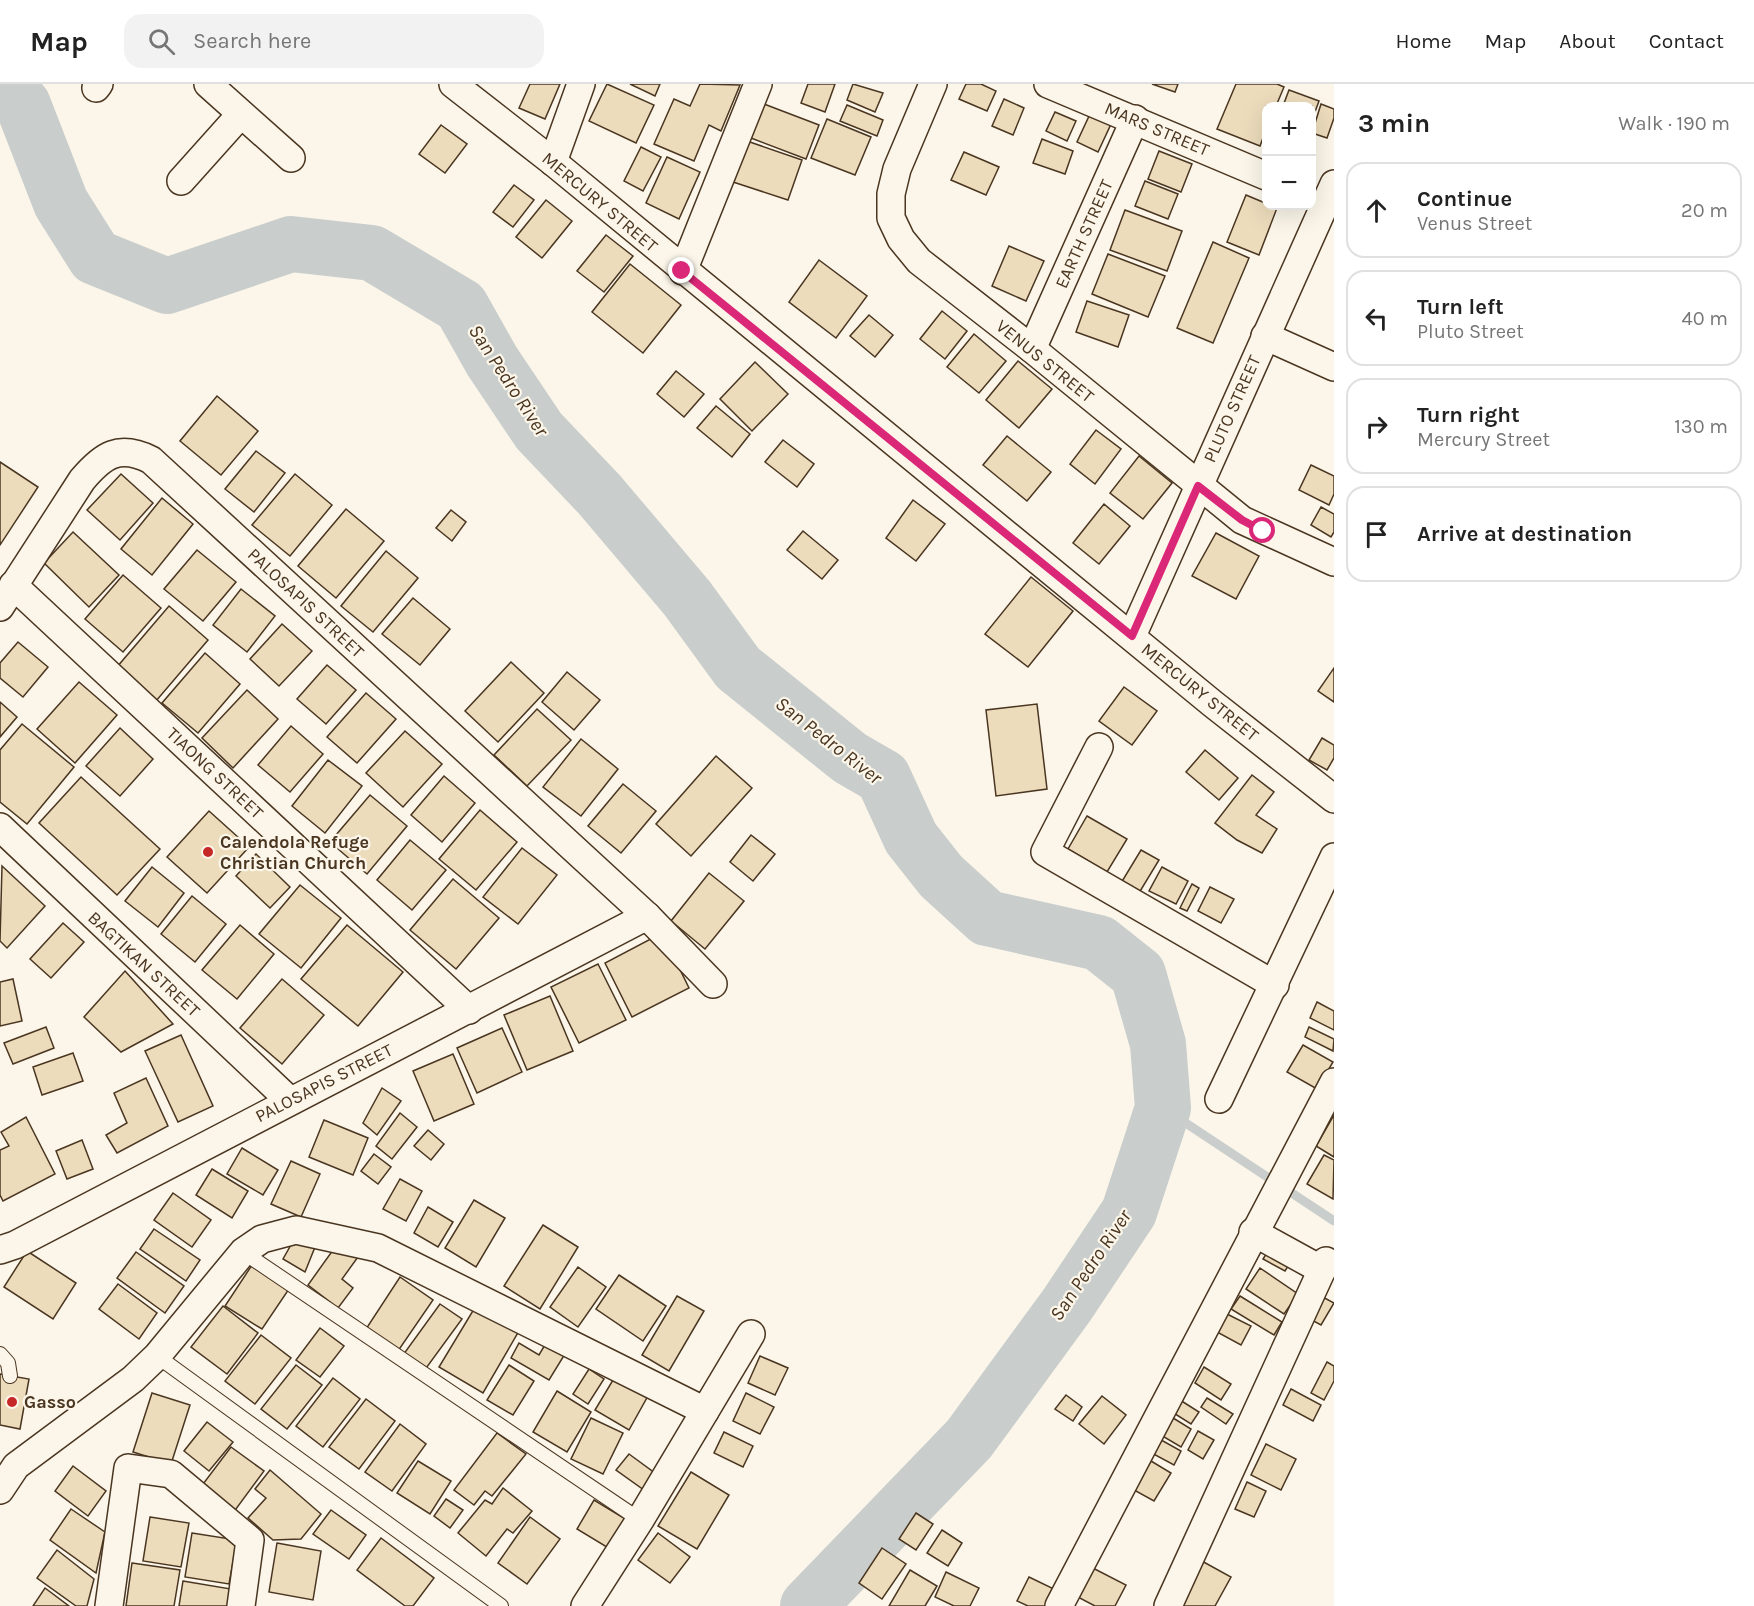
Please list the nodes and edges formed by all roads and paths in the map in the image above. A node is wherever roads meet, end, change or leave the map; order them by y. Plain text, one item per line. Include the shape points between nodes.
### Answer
1 (208, 84) edge
2 (453, 84) edge
3 (581, 84) edge
4 (758, 84) edge
5 (933, 84) edge
6 (1048, 84) edge
7 (241, 114) junction
8 (1135, 120) junction
9 (291, 158) dead end
10 (553, 162) junction
11 (1262, 174) edge
12 (181, 181) dead end
13 (1324, 194) edge
14 (682, 271) junction
15 (1265, 336) junction
16 (1032, 349) junction
17 (1334, 367) edge
18 (1198, 486) junction
19 (1334, 562) edge
20 (7, 596) edge
21 (1132, 636) junction
22 (1099, 747) dead end
23 (1334, 799) edge
24 (0, 827) edge
25 (1334, 857) edge
26 (647, 916) junction
27 (713, 984) dead end
28 (1275, 985) junction
29 (468, 1010) junction
30 (1334, 1082) edge
31 (1219, 1099) dead end
32 (289, 1100) junction
33 (1258, 1224) junction
34 (0, 1250) edge
35 (243, 1252) junction
36 (751, 1334) dead end
37 (0, 1354) edge
38 (157, 1356) junction
39 (10, 1376) dead end
40 (705, 1411) junction
41 (0, 1490) edge
42 (640, 1520) junction
43 (109, 1606) edge
44 (241, 1606) edge
45 (501, 1606) edge
46 (585, 1606) edge
47 (1059, 1606) edge
48 (1168, 1606) edge

1 - 7 street
2 - 10 street, MERCURY STREET
3 - 10 street
4 - 14 street
5 - 16 street, VENUS STREET via 897,169 891,218 901,239 919,261
6 - 8 street, MARS STREET
7 - 9 street
7 - 12 street
8 - 11 street, MARS STREET
8 - 16 street, EARTH STREET
10 - 14 street, MERCURY STREET
13 - 15 street, PLUTO STREET
14 - 21 street, MERCURY STREET
15 - 17 street
15 - 18 street, PLUTO STREET
16 - 18 street, VENUS STREET
18 - 19 street, VENUS STREET via 1242,520
18 - 21 street, PLUTO STREET
20 - 26 street, PALOSAPIS STREET via 97,462 117,453 134,452 151,460
20 - 29 street, TIAONG STREET
21 - 23 street, MERCURY STREET
22 - 28 street via 1045,852
24 - 32 street, BAGTIKAN STREET
25 - 28 street
26 - 27 street, PALOSAPIS STREET
26 - 29 street, PALOSAPIS STREET
28 - 31 street
29 - 32 street, PALOSAPIS STREET
30 - 33 street
32 - 34 street, PALOSAPIS STREET
33 - 47 street
33 - 48 street via 1324,1266
35 - 38 street
35 - 40 street via 262,1239 296,1230 378,1248
35 - 42 lane
36 - 40 street
37 - 39 lane via 8,1364
38 - 41 street via 134,1379 16,1466
38 - 45 lane
40 - 42 street
42 - 46 street
43 - 44 street via 128,1468 171,1474 250,1540

